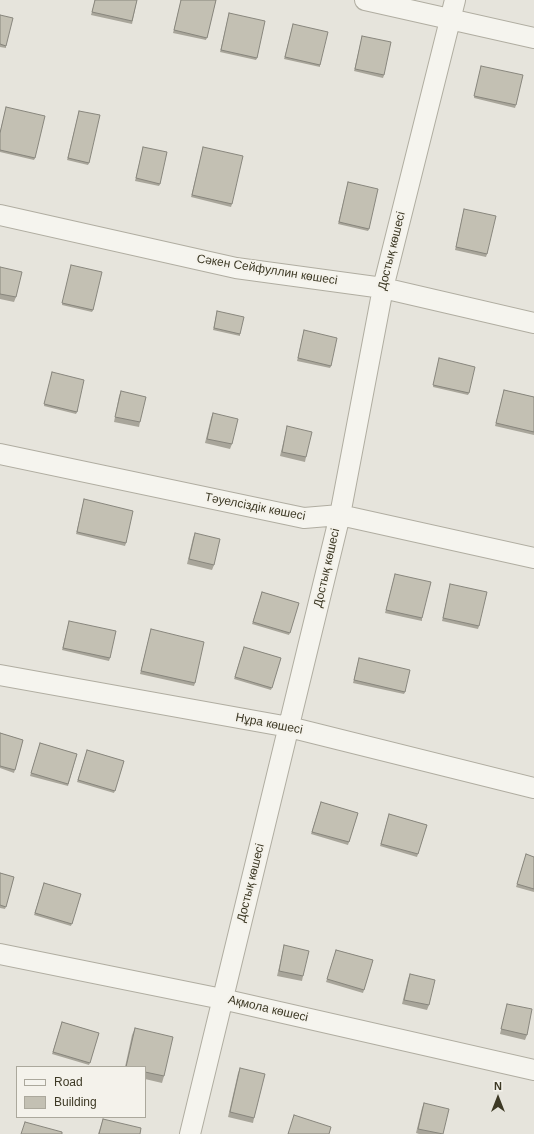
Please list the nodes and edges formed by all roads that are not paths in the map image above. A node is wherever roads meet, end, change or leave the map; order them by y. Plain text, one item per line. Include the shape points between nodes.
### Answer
1 (365, 0) edge
2 (455, 0) edge
3 (450, 19) junction
4 (534, 38) edge
5 (0, 216) edge
6 (383, 288) junction
7 (534, 323) edge
8 (0, 454) edge
9 (340, 515) junction
10 (534, 558) edge
11 (0, 675) edge
12 (289, 727) junction
13 (534, 788) edge
14 (0, 954) edge
15 (222, 999) junction
16 (534, 1070) edge
17 (190, 1134) edge

1 - 3 street
2 - 3 street, Достық көшесі
3 - 4 street
3 - 6 street, Достық көшесі
5 - 6 street, Сәкен Сейфуллин көшесі via 236,268
6 - 7 street, Сәкен Сейфуллин көшесі
6 - 9 street, Достық көшесі
8 - 9 street, Тәуелсіздік көшесі via 304,518
9 - 10 street, Тәуелсіздік көшесі
9 - 12 street, Достық көшесі
11 - 12 street, Нұра көшесі
12 - 13 street, Нұра көшесі
12 - 15 street, Достық көшесі
14 - 15 street, Ақмола көшесі
15 - 16 street, Ақмола көшесі
15 - 17 street, Достық көшесі

